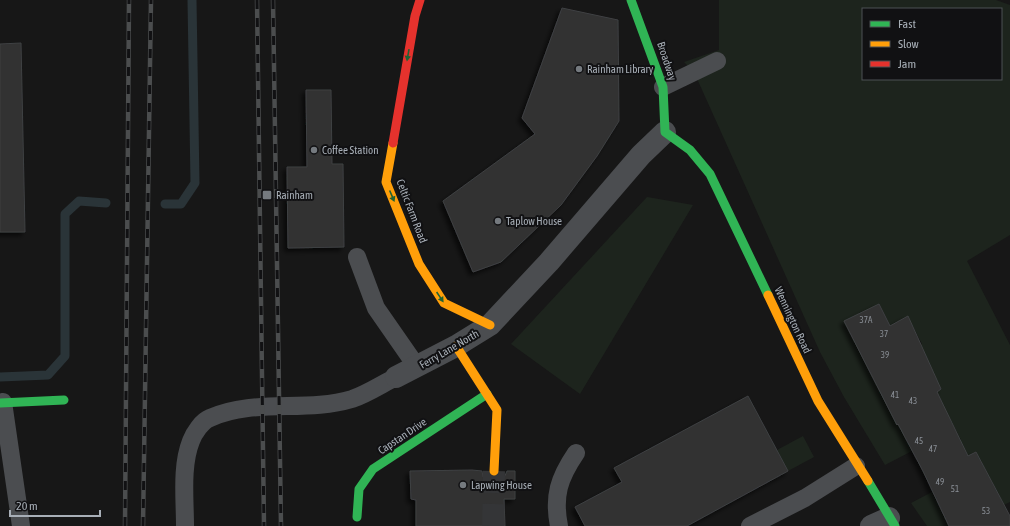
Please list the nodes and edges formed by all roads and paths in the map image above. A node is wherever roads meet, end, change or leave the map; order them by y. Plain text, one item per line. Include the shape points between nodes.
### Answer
1 (420, 0) edge
2 (631, 0) edge
3 (717, 61) dead end
4 (663, 87) junction
5 (665, 132) junction
6 (356, 256) dead end
7 (490, 325) junction
8 (456, 346) junction
9 (417, 367) junction
10 (396, 377) joint
11 (487, 394) junction
12 (64, 400) dead end
13 (1, 403) edge
14 (576, 453) dead end
15 (856, 466) junction
16 (494, 471) tunnel mouth
17 (357, 517) dead end
18 (885, 523) edge
19 (21, 526) edge
20 (185, 526) edge
21 (559, 526) edge
22 (750, 526) edge

1 -> 7 street, Celtic Farm Road via 386,182 419,264 444,303
2 - 4 street, Broadway
3 - 4 lane
4 - 5 street, Broadway
5 - 7 street, Ferry Lane North via 641,155 549,262
5 - 15 street, Wennington Road via 690,150 710,174 818,401
6 - 9 lane via 376,308
7 - 8 street, Ferry Lane North
8 - 9 street, Ferry Lane North
8 - 11 street
9 - 10 street, Ferry Lane North
10 - 20 lane, Ferry Lane North via 352,398 314,405 239,410 209,418 191,441 186,464
11 - 16 street via 497,410
11 - 17 street, Capstan Drive via 373,469 359,489
12 - 13 street
13 - 19 lane
14 - 21 lane via 567,466 556,497
15 - 18 street, Wennington Road
15 - 22 lane via 805,498

